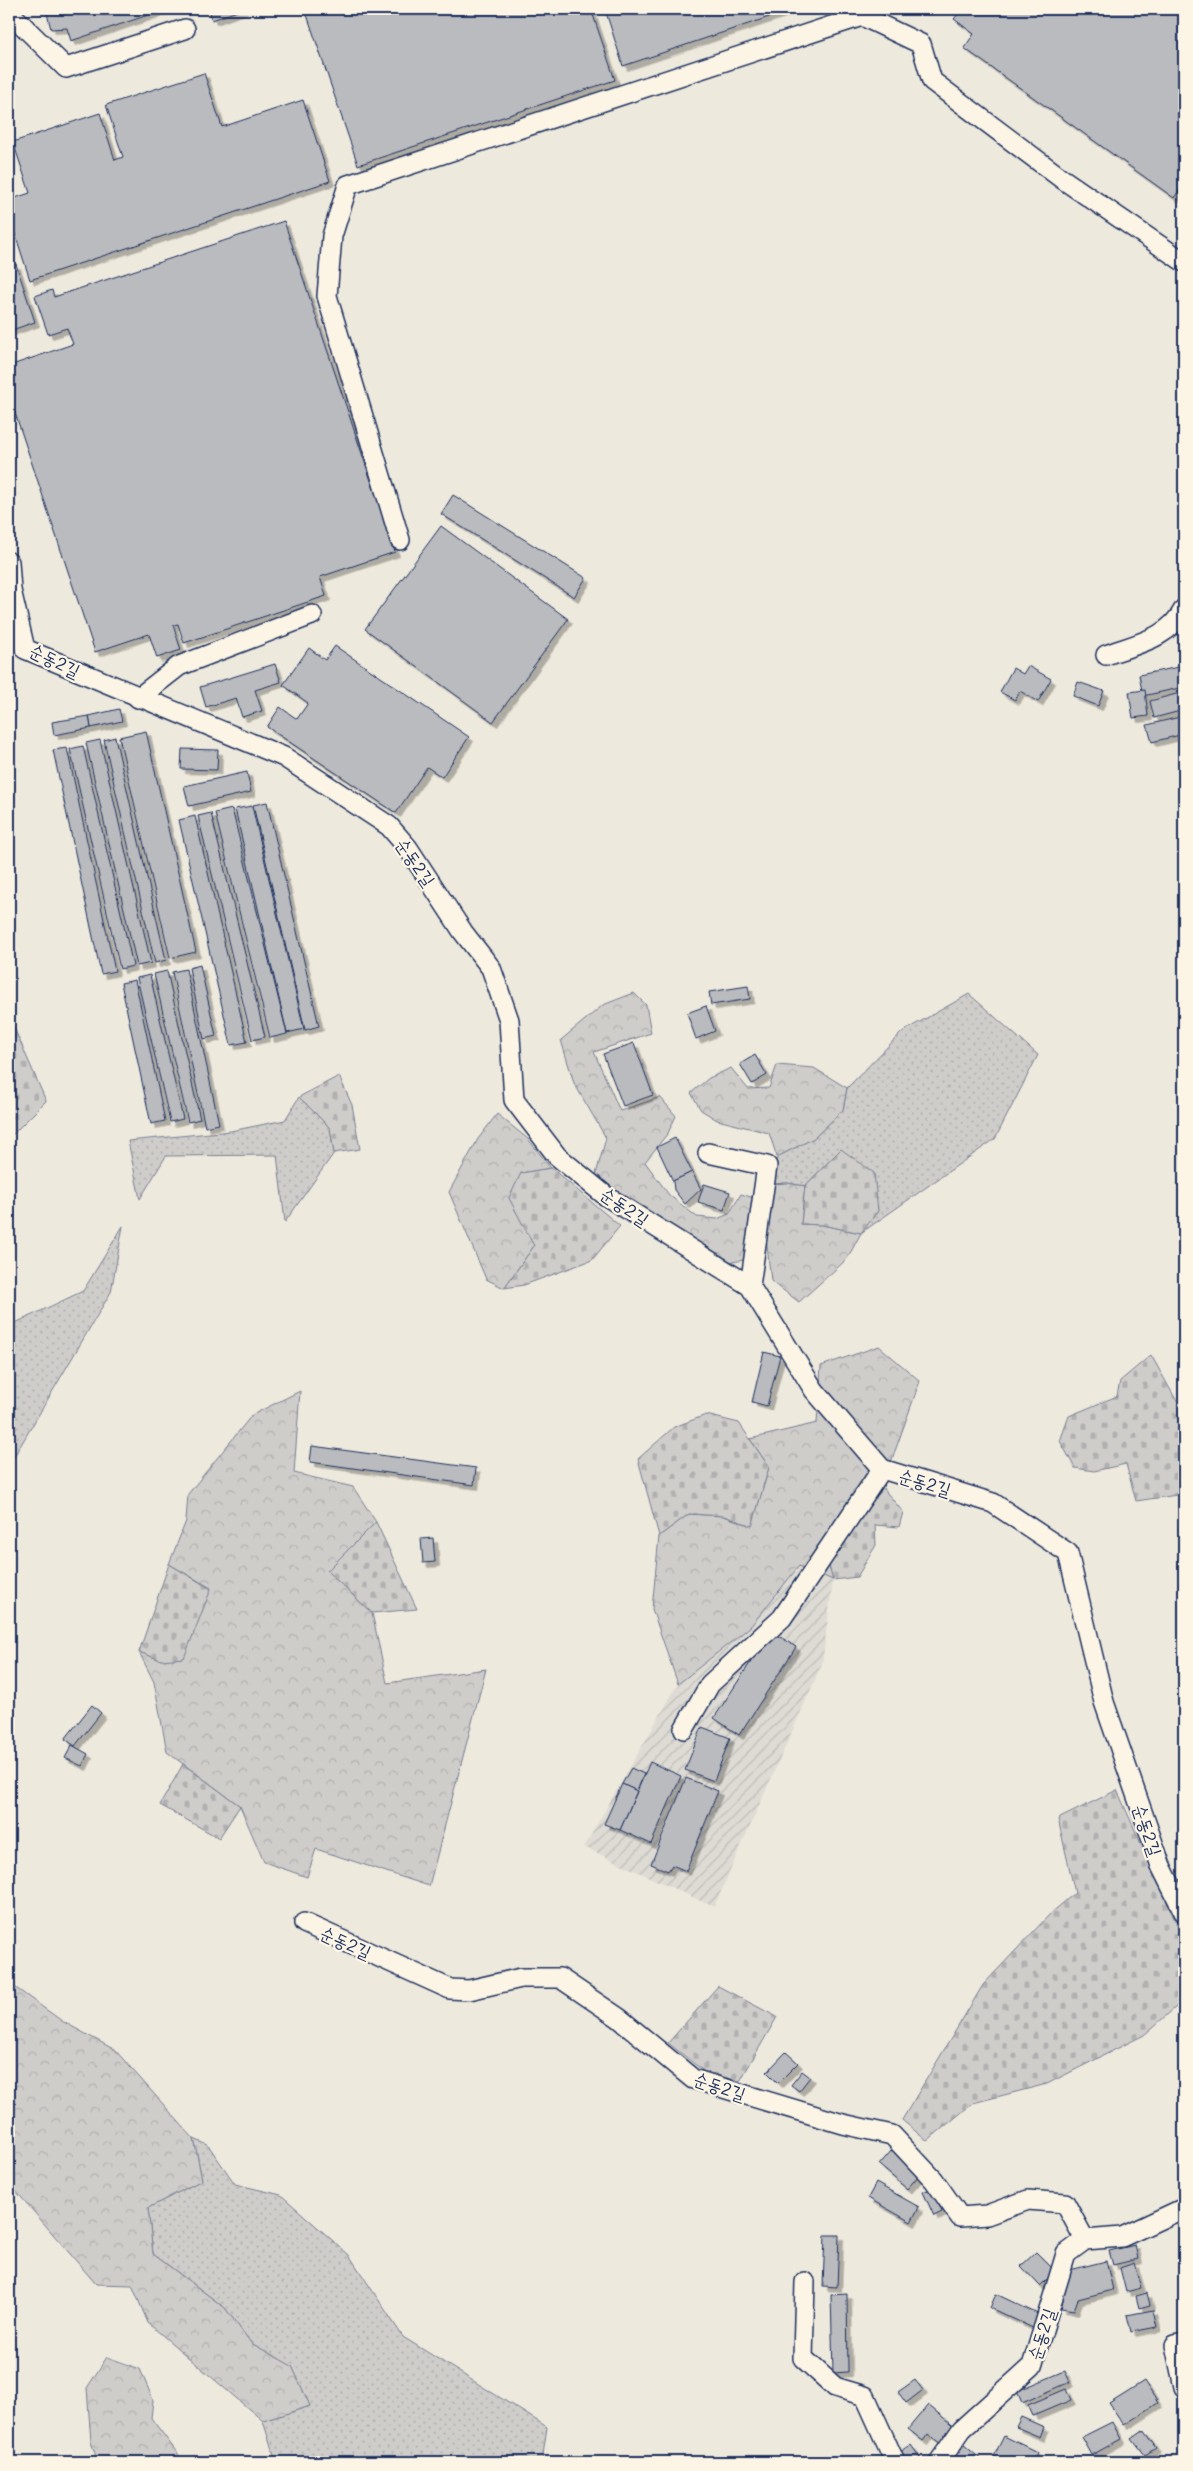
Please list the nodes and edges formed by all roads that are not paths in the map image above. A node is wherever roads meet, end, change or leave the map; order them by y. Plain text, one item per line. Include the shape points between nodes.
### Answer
1 (9, 12) edge
2 (185, 29) dead end
3 (1184, 262) edge
4 (400, 540) dead end
5 (9, 562) edge
6 (1184, 609) edge
7 (312, 615) dead end
8 (1106, 655) dead end
9 (138, 698) junction
10 (708, 1153) dead end
11 (750, 1286) junction
12 (882, 1469) junction
13 (684, 1729) dead end
14 (1184, 1912) edge
15 (304, 1923) dead end
16 (1184, 2208) edge
17 (1085, 2240) junction
18 (805, 2282) dead end
19 (1184, 2343) edge
20 (1184, 2387) edge
21 (895, 2462) edge
22 (939, 2462) edge

1 - 2 street via 66,68
3 - 4 street via 1061,178 932,81 921,44 862,16 348,185 332,236 327,296
5 - 9 street, 순동2길 via 11,590 25,649
6 - 8 street via 1166,633
7 - 9 street via 179,666
9 - 11 street, 순동2길 via 284,757 389,826 408,848 463,932 491,968 509,1020 514,1100 557,1156 606,1196
10 - 11 street via 767,1166
11 - 12 street, 순동2길 via 814,1390
12 - 13 street via 782,1618 710,1684
12 - 14 street, 순동2길 via 993,1503 1068,1553 1104,1702 1161,1866
15 - 17 street, 순동2길 via 450,1989 469,1990 521,1978 560,1978 619,2018 693,2079 843,2124 892,2135 934,2180 960,2217 987,2215 1028,2200 1065,2202
16 - 17 street via 1122,2237
17 - 22 street, 순동2길 via 1066,2254 1032,2366 962,2429
18 - 21 street via 803,2358 835,2387 865,2396
19 - 20 street via 1175,2345

